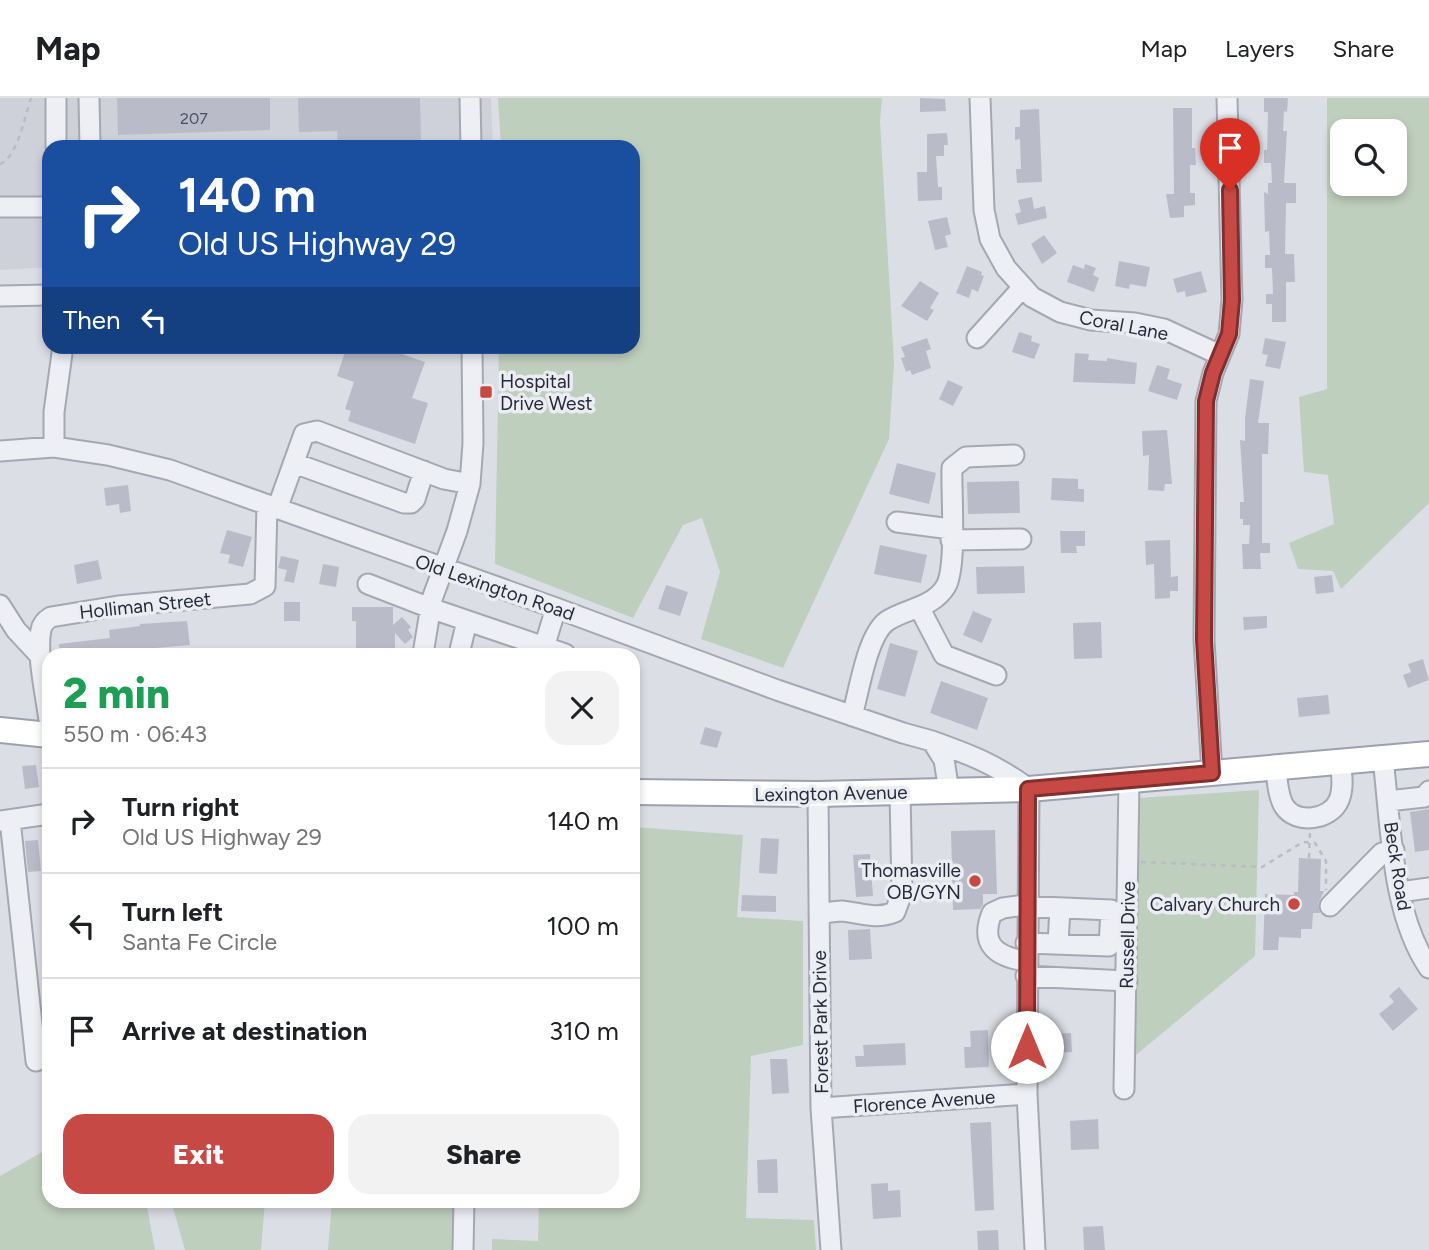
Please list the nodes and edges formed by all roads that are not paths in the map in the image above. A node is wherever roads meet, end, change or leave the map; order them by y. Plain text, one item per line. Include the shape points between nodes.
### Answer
1 (56, 98) edge
2 (89, 98) edge
3 (470, 98) edge
4 (980, 98) edge
5 (1227, 98) edge
6 (56, 140) edge
7 (90, 140) edge
8 (471, 140) edge
9 (0, 207) edge
10 (42, 207) edge
11 (1023, 287) junction
12 (42, 295) edge
13 (0, 296) edge
14 (977, 338) dead end
15 (62, 354) edge
16 (472, 354) edge
17 (1220, 355) junction
18 (54, 447) junction
19 (0, 451) edge
20 (1014, 455) dead end
21 (294, 463) junction
22 (424, 471) junction
23 (470, 484) junction
24 (272, 507) junction
25 (897, 522) dead end
26 (951, 535) junction
27 (1021, 539) dead end
28 (443, 569) junction
29 (368, 583) dead end
30 (0, 605) edge
31 (919, 607) junction
32 (430, 608) junction
33 (556, 608) junction
34 (467, 621) junction
35 (508, 635) junction
36 (424, 648) edge
37 (460, 648) edge
38 (505, 648) edge
39 (536, 648) edge
40 (544, 648) edge
41 (42, 658) joint
42 (996, 676) dead end
43 (852, 716) junction
44 (0, 730) edge
45 (42, 734) edge
46 (932, 741) junction
47 (1429, 754) edge
48 (1383, 759) junction
49 (1340, 762) junction
50 (1276, 768) junction
51 (1212, 773) junction
52 (1129, 780) junction
53 (1028, 789) junction
54 (949, 790) junction
55 (1429, 791) edge
56 (640, 792) edge
57 (900, 792) junction
58 (817, 794) junction
59 (1388, 801) junction
60 (42, 815) edge
61 (5, 820) edge
62 (1394, 850) junction
63 (1429, 888) edge
64 (1400, 892) junction
65 (1332, 903) road end
66 (1027, 906) junction
67 (1060, 908) junction
68 (819, 914) junction
69 (1058, 944) junction
70 (1026, 960) junction
71 (1429, 968) edge
72 (1127, 981) junction
73 (36, 1061) dead end
74 (1124, 1089) dead end
75 (1027, 1094) junction
76 (821, 1108) junction
77 (464, 1208) edge
78 (463, 1250) edge
79 (831, 1250) edge
80 (1035, 1250) edge

1 - 6 street
2 - 7 street
3 - 8 street
4 - 11 street, Coral Lane via 984,210 990,239
5 - 17 street via 1232,300 1229,334
9 - 10 street
11 - 14 street
11 - 17 street, Coral Lane via 1059,312 1164,329
12 - 13 street
15 - 18 street
16 - 23 street
17 - 51 street via 1206,401 1204,640
18 - 19 street, Old Lexington Road
18 - 24 street, Old Lexington Road via 170,470
20 - 26 street via 965,457 952,468
21 - 22 street, Holliman Street via 304,434 317,431
21 - 22 street via 404,503 415,499
21 - 24 street, Holliman Street
22 - 23 street
23 - 28 street
24 - 28 street, Old Lexington Road
24 - 41 street, Holliman Street via 265,586 259,591 51,617 41,628
25 - 26 street
26 - 27 street
26 - 31 street via 947,583 937,597
28 - 32 street
28 - 33 street, Old Lexington Road
29 - 32 street
30 - 41 street
31 - 42 street via 944,655
31 - 43 street via 887,621 876,632
32 - 34 street
32 - 36 street
33 - 40 street
33 - 43 street, Old Lexington Road
34 - 35 street
34 - 37 street
35 - 38 street
35 - 39 street
43 - 46 street, Old Lexington Road
44 - 45 main road
46 - 53 street, Old Lexington Road via 1000,768
46 - 54 street via 944,760
47 - 48 main road, Lexington Avenue
48 - 49 main road, Lexington Avenue
48 - 59 street, Beck Road
49 - 50 main road, Lexington Avenue
49 - 50 street via 1338,803 1320,817 1300,817 1283,805
50 - 51 main road, Lexington Avenue
51 - 52 main road, Lexington Avenue
52 - 53 main road, Lexington Avenue
52 - 72 street, Russell Drive
53 - 54 main road, Lexington Avenue
53 - 66 street
54 - 57 main road, Lexington Avenue
55 - 59 street via 1424,797
56 - 58 main road, Lexington Avenue
57 - 58 main road, Lexington Avenue
57 - 68 street via 902,893 895,912 872,917 841,911
58 - 68 street, Forest Park Drive
59 - 62 street, Beck Road
60 - 61 street
61 - 73 street
62 - 64 street, Beck Road
62 - 65 street via 1382,853
63 - 64 street
64 - 71 street, Beck Road via 1412,935
66 - 67 street
66 - 70 street
66 - 70 street via 992,914 987,932 990,943 1006,958
67 - 69 street
67 - 69 street via 1111,910 1109,946
68 - 76 street, Forest Park Drive
69 - 70 street
70 - 72 street
70 - 75 street
72 - 74 street, Russell Drive
75 - 76 street, Florence Avenue
75 - 80 street
76 - 79 street, Forest Park Drive
77 - 78 street

